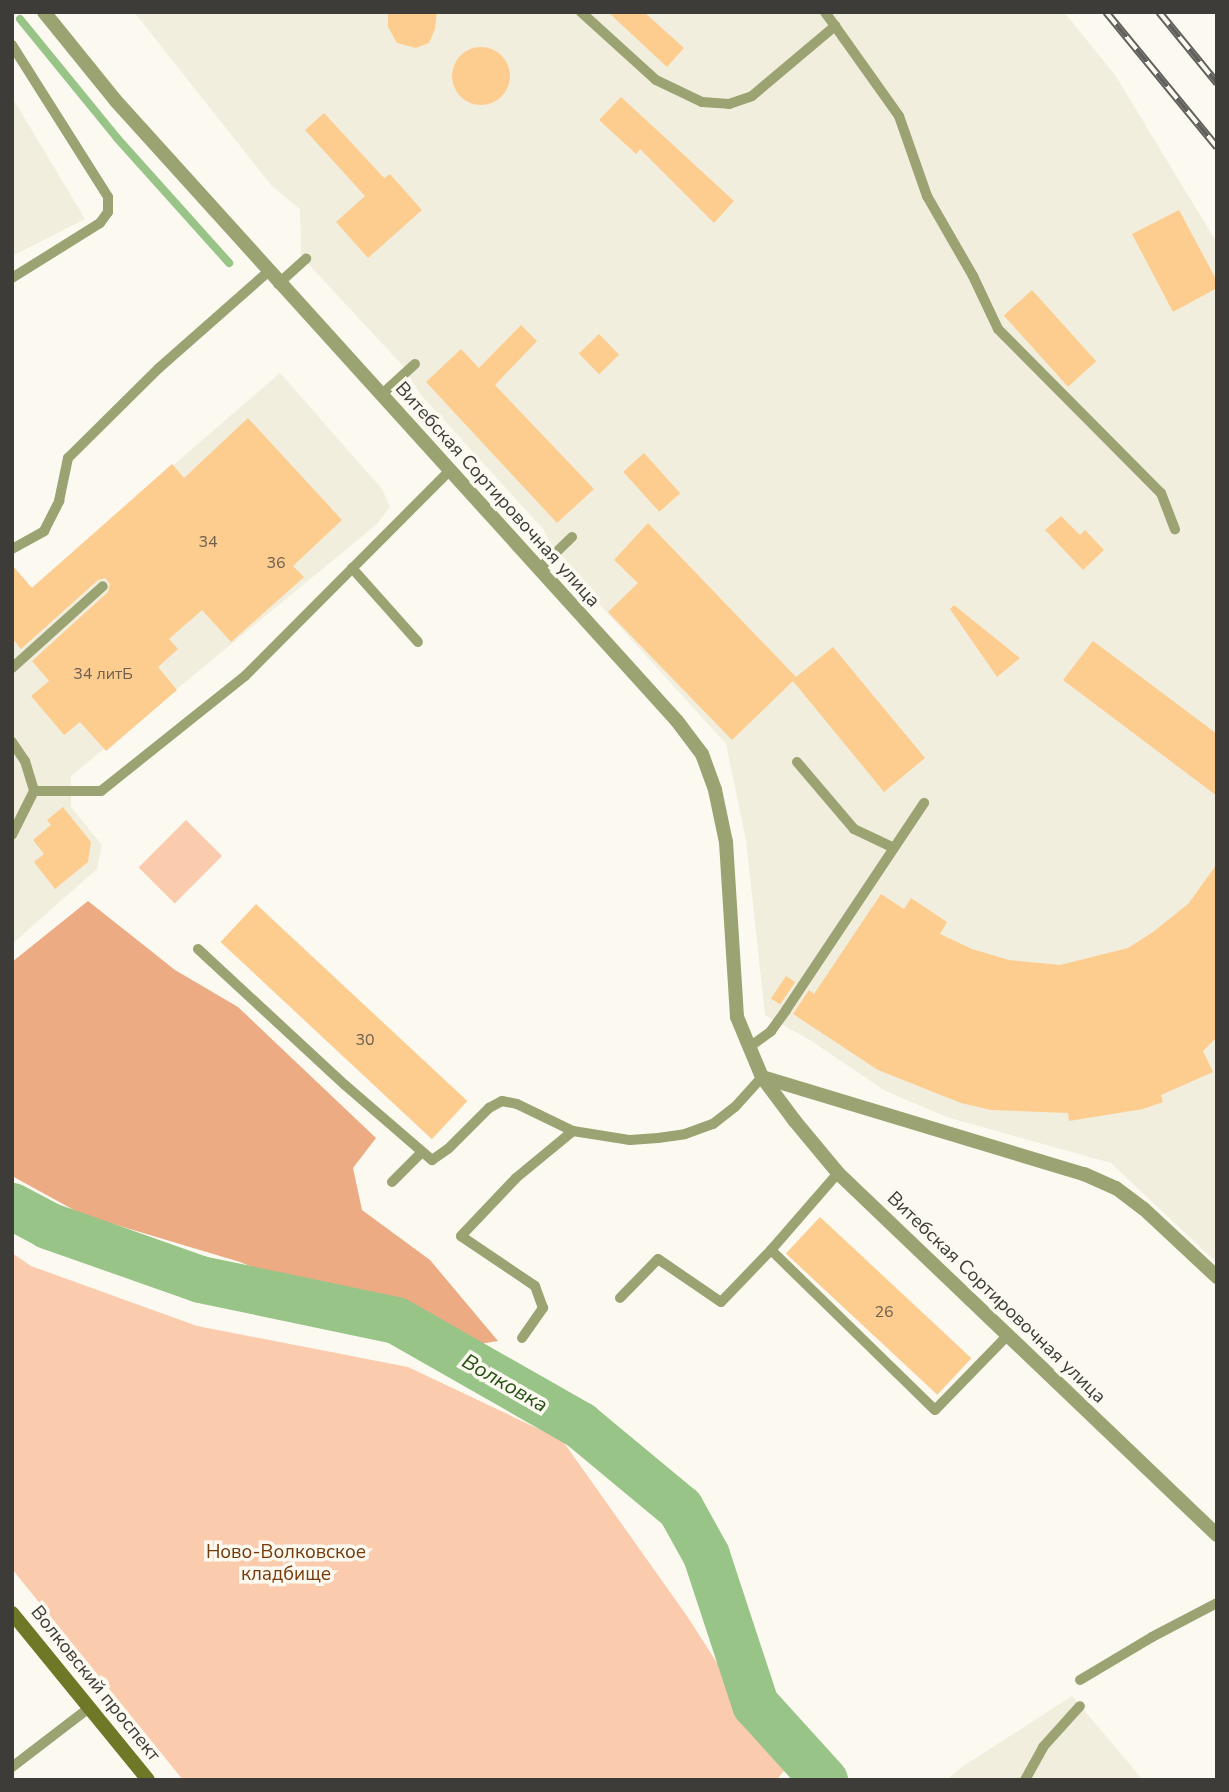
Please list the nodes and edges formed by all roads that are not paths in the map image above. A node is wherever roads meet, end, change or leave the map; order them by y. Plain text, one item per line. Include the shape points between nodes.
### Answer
1 (44, 12) edge
2 (582, 12) edge
3 (825, 12) edge
4 (835, 26) junction
5 (12, 45) edge
6 (306, 259) dead end
7 (268, 272) junction
8 (12, 278) edge
9 (278, 284) junction
10 (415, 364) dead end
11 (381, 395) junction
12 (450, 470) junction
13 (1175, 529) dead end
14 (572, 537) dead end
15 (12, 549) edge
16 (352, 568) junction
17 (539, 569) junction
18 (103, 586) dead end
19 (418, 642) dead end
20 (12, 667) edge
21 (12, 742) edge
22 (797, 762) dead end
23 (34, 791) junction
24 (923, 803) dead end
25 (12, 835) edge
26 (894, 848) junction
27 (198, 949) dead end
28 (748, 1048) junction
29 (762, 1077) junction
30 (573, 1130) junction
31 (421, 1153) junction
32 (838, 1173) junction
33 (392, 1182) dead end
34 (771, 1250) junction
35 (1217, 1278) edge
36 (620, 1298) dead end
37 (1007, 1335) junction
38 (523, 1338) dead end
39 (1217, 1535) edge
40 (1217, 1603) edge
41 (12, 1613) edge
42 (1080, 1680) dead end
43 (1080, 1706) dead end
44 (89, 1708) junction
45 (12, 1767) edge
46 (148, 1780) edge
47 (1025, 1780) edge

1 - 7 street, Витебская Сортировочная улица via 116,101
2 - 4 lane via 656,80 702,102 729,104 752,96
3 - 4 lane
4 - 13 lane via 899,116 927,196 998,329 1161,493
5 - 8 lane via 108,197 108,212 100,223
6 - 9 lane
7 - 9 street, Витебская Сортировочная улица
7 - 15 lane via 159,368 68,458 60,501 44,531
9 - 11 street, Витебская Сортировочная улица
10 - 11 lane
11 - 12 street, Витебская Сортировочная улица
12 - 16 lane
12 - 17 street, Витебская Сортировочная улица
14 - 17 lane
16 - 19 lane
16 - 23 lane via 246,676 101,791
17 - 28 street, Витебская Сортировочная улица via 702,754 726,842 737,1017
18 - 20 lane
21 - 23 lane via 25,761
22 - 26 lane via 855,829
23 - 25 lane
24 - 26 lane
26 - 28 lane via 771,1031
27 - 31 lane
28 - 29 street, Витебская Сортировочная улица
29 - 30 lane via 735,1107 712,1124 685,1134 630,1140
29 - 32 street, Витебская Сортировочная улица
29 - 35 street via 1071,1170 1116,1188
30 - 31 lane via 502,1101 432,1160
30 - 38 lane via 516,1178 461,1236 535,1286 543,1308
31 - 33 lane
32 - 34 lane
32 - 37 street, Витебская Сортировочная улица
34 - 36 lane via 721,1302 657,1259
34 - 37 lane via 935,1410
37 - 39 street, Витебская Сортировочная улица
40 - 42 lane
41 - 44 street, Волковский проспект
43 - 47 lane via 1043,1747
44 - 45 lane
44 - 46 street, Волковский проспект

